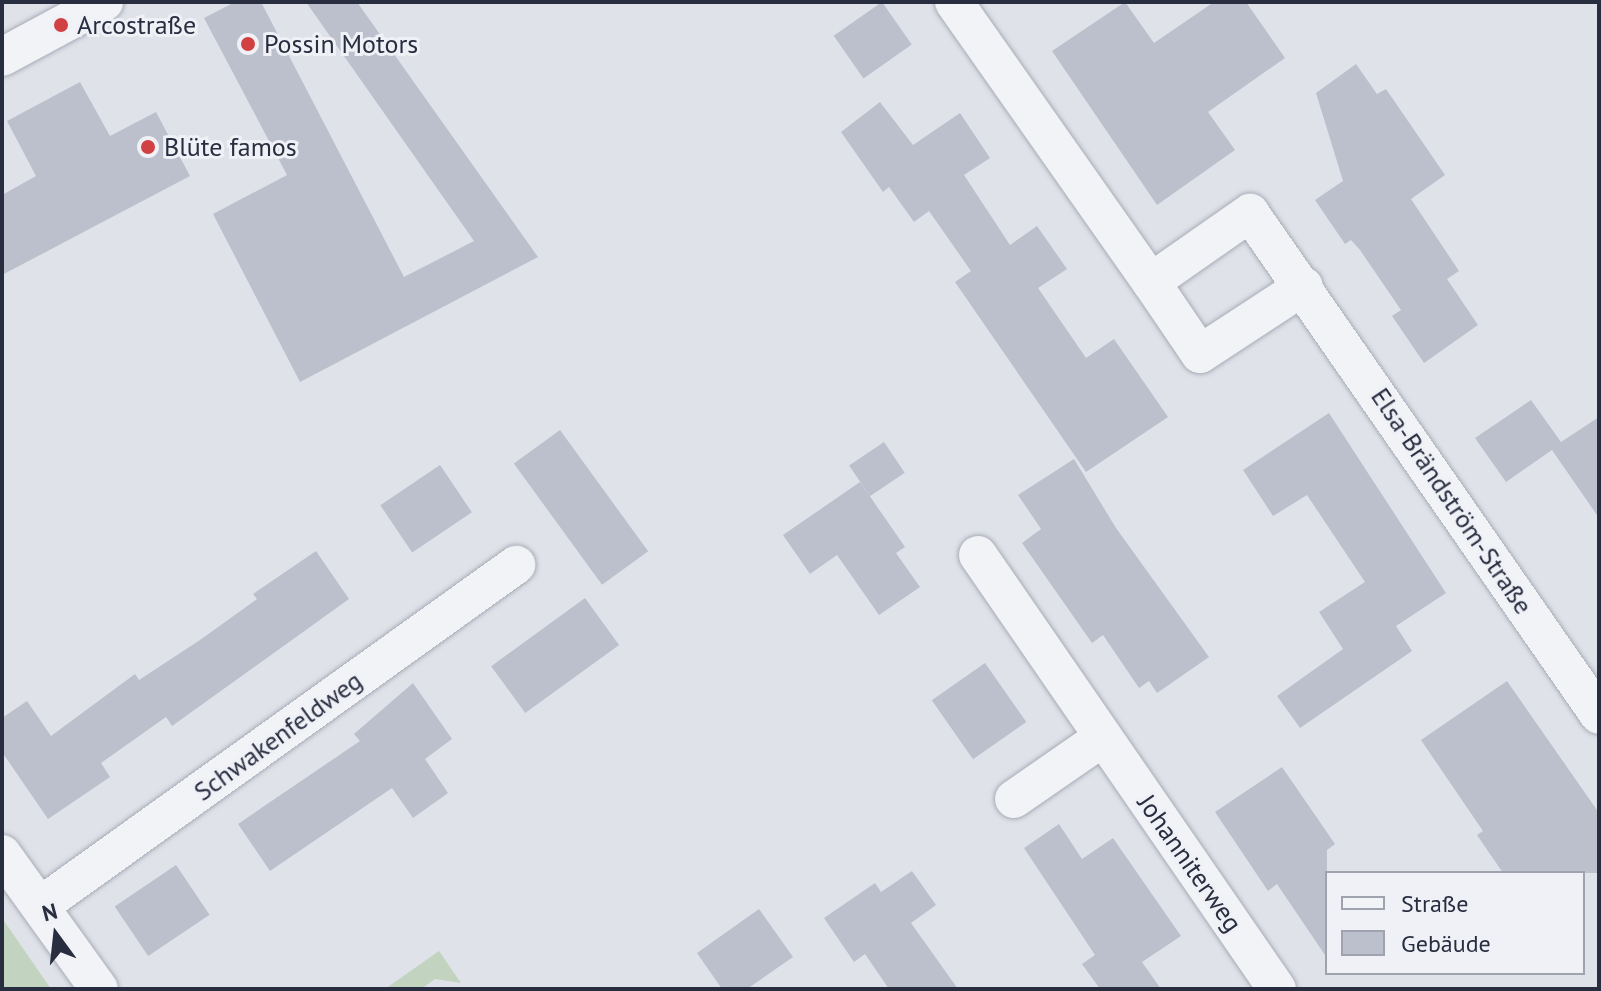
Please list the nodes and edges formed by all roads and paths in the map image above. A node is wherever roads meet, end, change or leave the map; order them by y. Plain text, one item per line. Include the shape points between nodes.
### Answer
1 (104, 2) edge
2 (954, 2) edge
3 (2, 57) edge
4 (1151, 282) junction
5 (1304, 286) junction
6 (978, 555) dead end
7 (516, 565) dead end
8 (1599, 715) edge
9 (1102, 738) junction
10 (1014, 799) dead end
11 (2, 854) edge
12 (40, 906) junction
13 (99, 989) edge
14 (1277, 989) edge

1 - 3 street
2 - 4 street
4 - 5 street via 1200,354
4 - 5 street, Elsa-Brändström-Straße via 1250,213
5 - 8 street, Elsa-Brändström-Straße
6 - 9 street, Johanniterweg
7 - 12 street, Schwakenfeldweg
9 - 10 street
9 - 14 street, Johanniterweg
11 - 12 street
12 - 13 street

